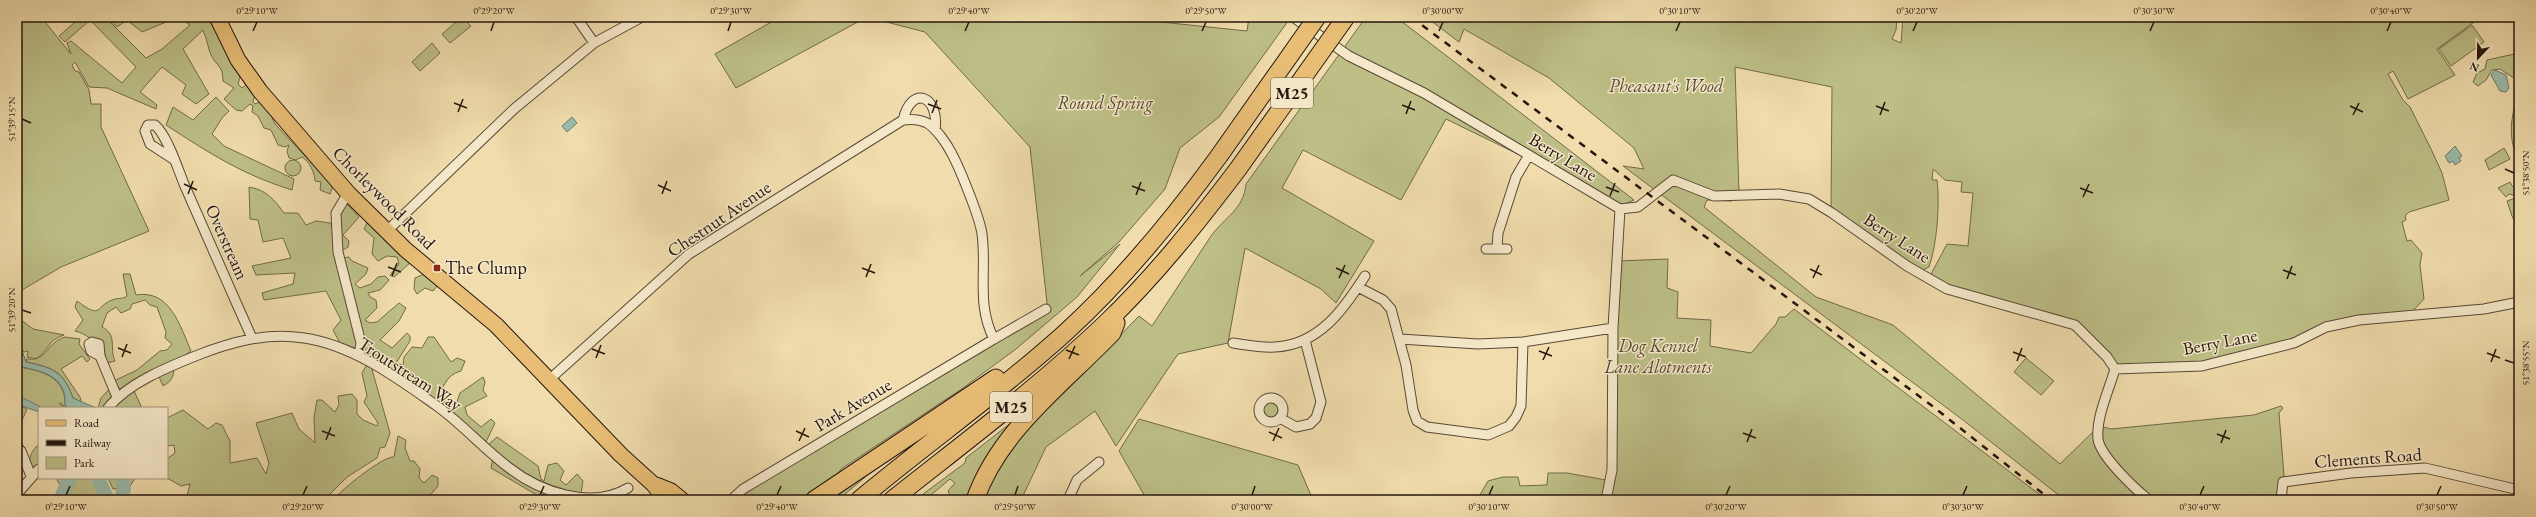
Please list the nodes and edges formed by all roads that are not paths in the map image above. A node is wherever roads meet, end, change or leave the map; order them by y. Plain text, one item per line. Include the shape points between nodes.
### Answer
1 (217, 17) edge
2 (576, 17) edge
3 (642, 17) edge
4 (1293, 17) edge
5 (1317, 17) edge
6 (1346, 17) edge
7 (594, 43) junction
8 (903, 120) junction
9 (935, 130) junction
10 (1529, 155) junction
11 (173, 159) dead end
12 (348, 193) junction
13 (1620, 209) junction
14 (388, 230) junction
15 (1486, 248) dead end
16 (1497, 248) junction
17 (1507, 249) dead end
18 (1365, 276) dead end
19 (1358, 287) junction
20 (2519, 302) edge
21 (1123, 306) junction
22 (1046, 309) dead end
23 (1612, 328) junction
24 (252, 338) junction
25 (994, 339) junction
26 (1400, 339) junction
27 (1305, 340) junction
28 (1523, 342) junction
29 (1233, 343) dead end
30 (100, 356) dead end
31 (359, 356) junction
32 (2115, 369) junction
33 (1018, 374) junction
34 (550, 379) junction
35 (116, 397) junction
36 (109, 407) edge
37 (1280, 418) dead end
38 (17, 448) edge
39 (1099, 462) dead end
40 (38, 469) edge
41 (31, 476) junction
42 (653, 484) junction
43 (628, 488) dead end
44 (2519, 490) edge
45 (17, 494) edge
46 (666, 500) edge
47 (682, 500) edge
48 (731, 500) edge
49 (814, 500) edge
50 (859, 500) edge
51 (892, 500) edge
52 (975, 500) edge
53 (1068, 500) edge
54 (1606, 500) edge
55 (2149, 500) edge
56 (2281, 500) edge

1 - 12 main road, Chorleywood Road via 238,60 260,91
2 - 7 street
3 - 7 street
4 - 10 street, Berry Lane via 1349,56 1424,93
5 - 33 highway, M25, bridge via 1194,191 1132,266 1067,332
6 - 21 highway, M25, bridge via 1238,169 1184,239
7 - 14 street via 514,109
8 - 9 street via 914,119 927,123
8 - 9 street via 906,106 912,100 921,98 934,108
8 - 34 street, Chestnut Avenue via 689,254
9 - 25 street via 952,153 982,232 982,290 986,324
10 - 13 street, Berry Lane
10 - 16 street via 1516,177 1498,233
11 - 24 street, Overstream
12 - 14 main road, Chorleywood Road
12 - 31 street via 336,213 338,252 361,343
13 - 23 street
13 - 32 street, Berry Lane via 1638,207 1673,180 1714,196 1779,194 1809,199 1907,266 1947,289 2075,325 2107,357
14 - 34 main road, Chorleywood Road via 406,250 496,325
15 - 16 street
16 - 17 street
18 - 19 street
19 - 26 street via 1383,300 1391,309
19 - 27 street via 1340,313
20 - 32 street, Berry Lane via 2484,309 2339,324 2311,332 2294,343 2202,366
21 - 51 highway, M25 via 1039,383
21 - 52 highway, M25 via 1112,333 1010,437 989,467
22 - 25 street
23 - 28 street
23 - 54 street via 1612,470
24 - 31 street, Troutstream Way via 304,338
24 - 35 street, Troutstream Way via 192,358 154,375
25 - 48 street, Park Avenue via 743,490
26 - 28 street via 1478,344
26 - 28 street via 1417,421 1427,427 1488,435 1502,431 1516,417 1521,406
27 - 29 street via 1275,347
27 - 37 street via 1321,402 1320,410 1310,424 1296,427
30 - 35 street
31 - 43 street, Troutstream Way via 437,407 509,468 540,485 564,494 590,499 616,495
32 - 55 street via 2098,439 2112,463 2134,488
33 - 49 highway, M25 via 998,376
33 - 50 highway, M25
34 - 42 main road, Chorleywood Road via 621,455
35 - 36 street, Troutstream Way
38 - 41 street via 21,451
39 - 53 street via 1077,480
40 - 41 street
41 - 45 street
42 - 46 main road
42 - 47 main road via 671,491
44 - 56 street, Clements Road via 2425,468 2283,482

